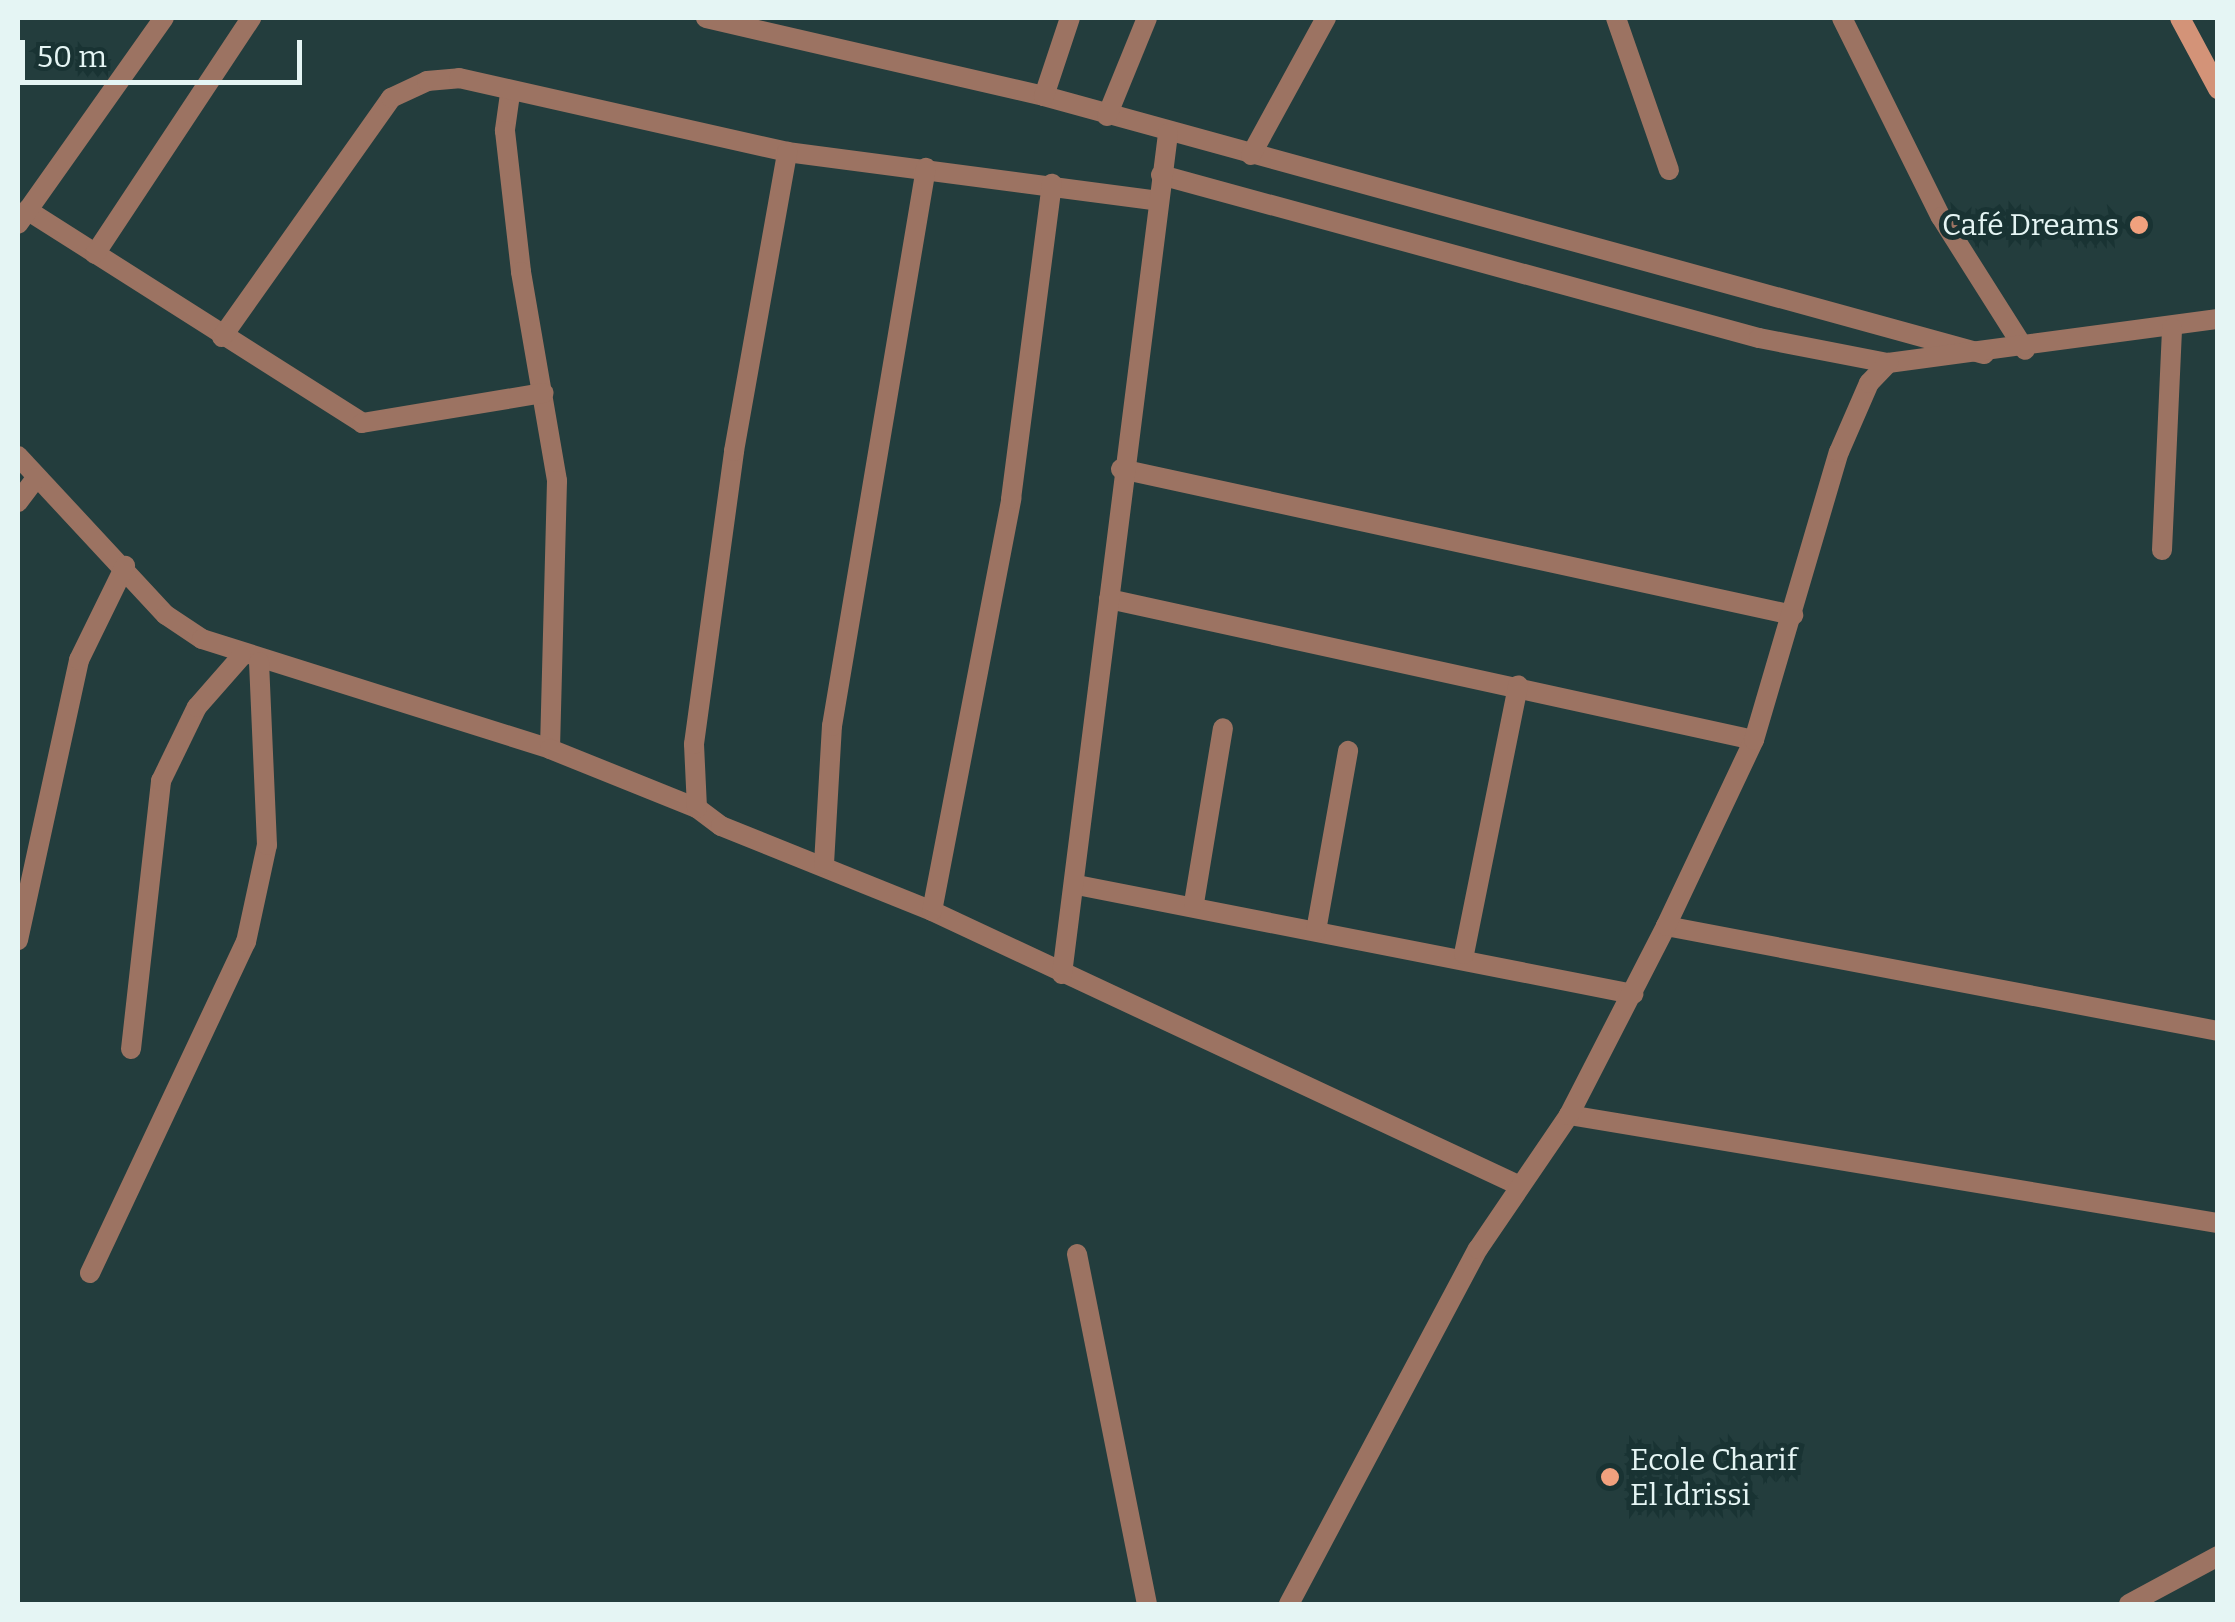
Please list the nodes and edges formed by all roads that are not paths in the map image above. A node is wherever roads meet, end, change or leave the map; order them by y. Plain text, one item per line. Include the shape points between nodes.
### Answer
1 (164, 18) edge
2 (252, 18) edge
3 (706, 18) edge
4 (1070, 18) edge
5 (1148, 18) edge
6 (1326, 18) edge
7 (1616, 18) edge
8 (1842, 18) edge
9 (2180, 18) edge
10 (2218, 89) edge
11 (510, 94) junction
12 (1044, 96) junction
13 (1108, 116) junction
14 (1168, 134) junction
15 (787, 152) junction
16 (1250, 155) junction
17 (926, 168) junction
18 (1669, 170) dead end
19 (1160, 175) junction
20 (1052, 184) junction
21 (1157, 201) junction
22 (22, 217) edge
23 (95, 254) junction
24 (2218, 319) edge
25 (2172, 328) junction
26 (222, 338) junction
27 (2024, 350) junction
28 (1984, 354) junction
29 (1888, 363) junction
30 (544, 393) junction
31 (18, 456) edge
32 (1120, 469) junction
33 (36, 478) junction
34 (18, 502) edge
35 (2162, 550) dead end
36 (124, 566) junction
37 (1108, 599) junction
38 (1792, 615) junction
39 (250, 659) junction
40 (1518, 685) junction
41 (1222, 728) dead end
42 (1754, 740) junction
43 (550, 748) junction
44 (1348, 751) dead end
45 (697, 808) junction
46 (824, 864) junction
47 (1076, 886) junction
48 (1194, 903) junction
49 (932, 912) junction
50 (1666, 926) junction
51 (1316, 931) junction
52 (18, 940) edge
53 (1464, 954) junction
54 (1062, 974) junction
55 (1633, 994) junction
56 (2218, 1032) edge
57 (131, 1049) dead end
58 (1569, 1116) junction
59 (1518, 1185) junction
60 (2218, 1222) edge
61 (1077, 1254) dead end
62 (90, 1274) dead end
63 (2218, 1556) edge
64 (1147, 1604) edge
65 (1289, 1604) edge
66 (2129, 1604) edge

1 - 22 street
2 - 23 street
3 - 12 street
4 - 12 street
5 - 13 street
6 - 16 street
7 - 18 street
8 - 27 street via 1941,217
9 - 10 main road
11 - 15 street
11 - 26 street via 458,78 391,98
11 - 30 street via 505,131
12 - 13 street
13 - 14 street
14 - 16 street
14 - 19 street
15 - 17 street
15 - 45 street via 734,451 694,744
16 - 28 street
17 - 20 street
17 - 46 street via 832,726
19 - 21 street
19 - 29 street via 1759,338
20 - 21 street
20 - 49 street via 1011,499
21 - 32 street
22 - 23 street
23 - 26 street
24 - 25 street
25 - 27 street
25 - 35 street
26 - 30 street via 362,423
27 - 28 street
28 - 29 street
29 - 38 street via 1869,383 1839,452
30 - 43 street via 561,561
31 - 33 street
32 - 37 street
32 - 38 street
33 - 34 street
33 - 36 street
36 - 39 street via 166,616
36 - 52 street via 79,660
37 - 40 street
37 - 47 street
38 - 42 street
39 - 43 street
39 - 57 street via 197,708 161,781
39 - 62 street via 267,845 246,942
40 - 42 street
40 - 53 street
41 - 48 street
42 - 50 street
43 - 45 street
44 - 51 street
45 - 46 street via 721,826
46 - 49 street
47 - 48 street
47 - 54 street
48 - 51 street
49 - 54 street
50 - 55 street
50 - 56 street
51 - 53 street
53 - 55 street
54 - 59 street
55 - 58 street
58 - 59 street
58 - 60 street
59 - 65 street
61 - 64 street
63 - 66 street

